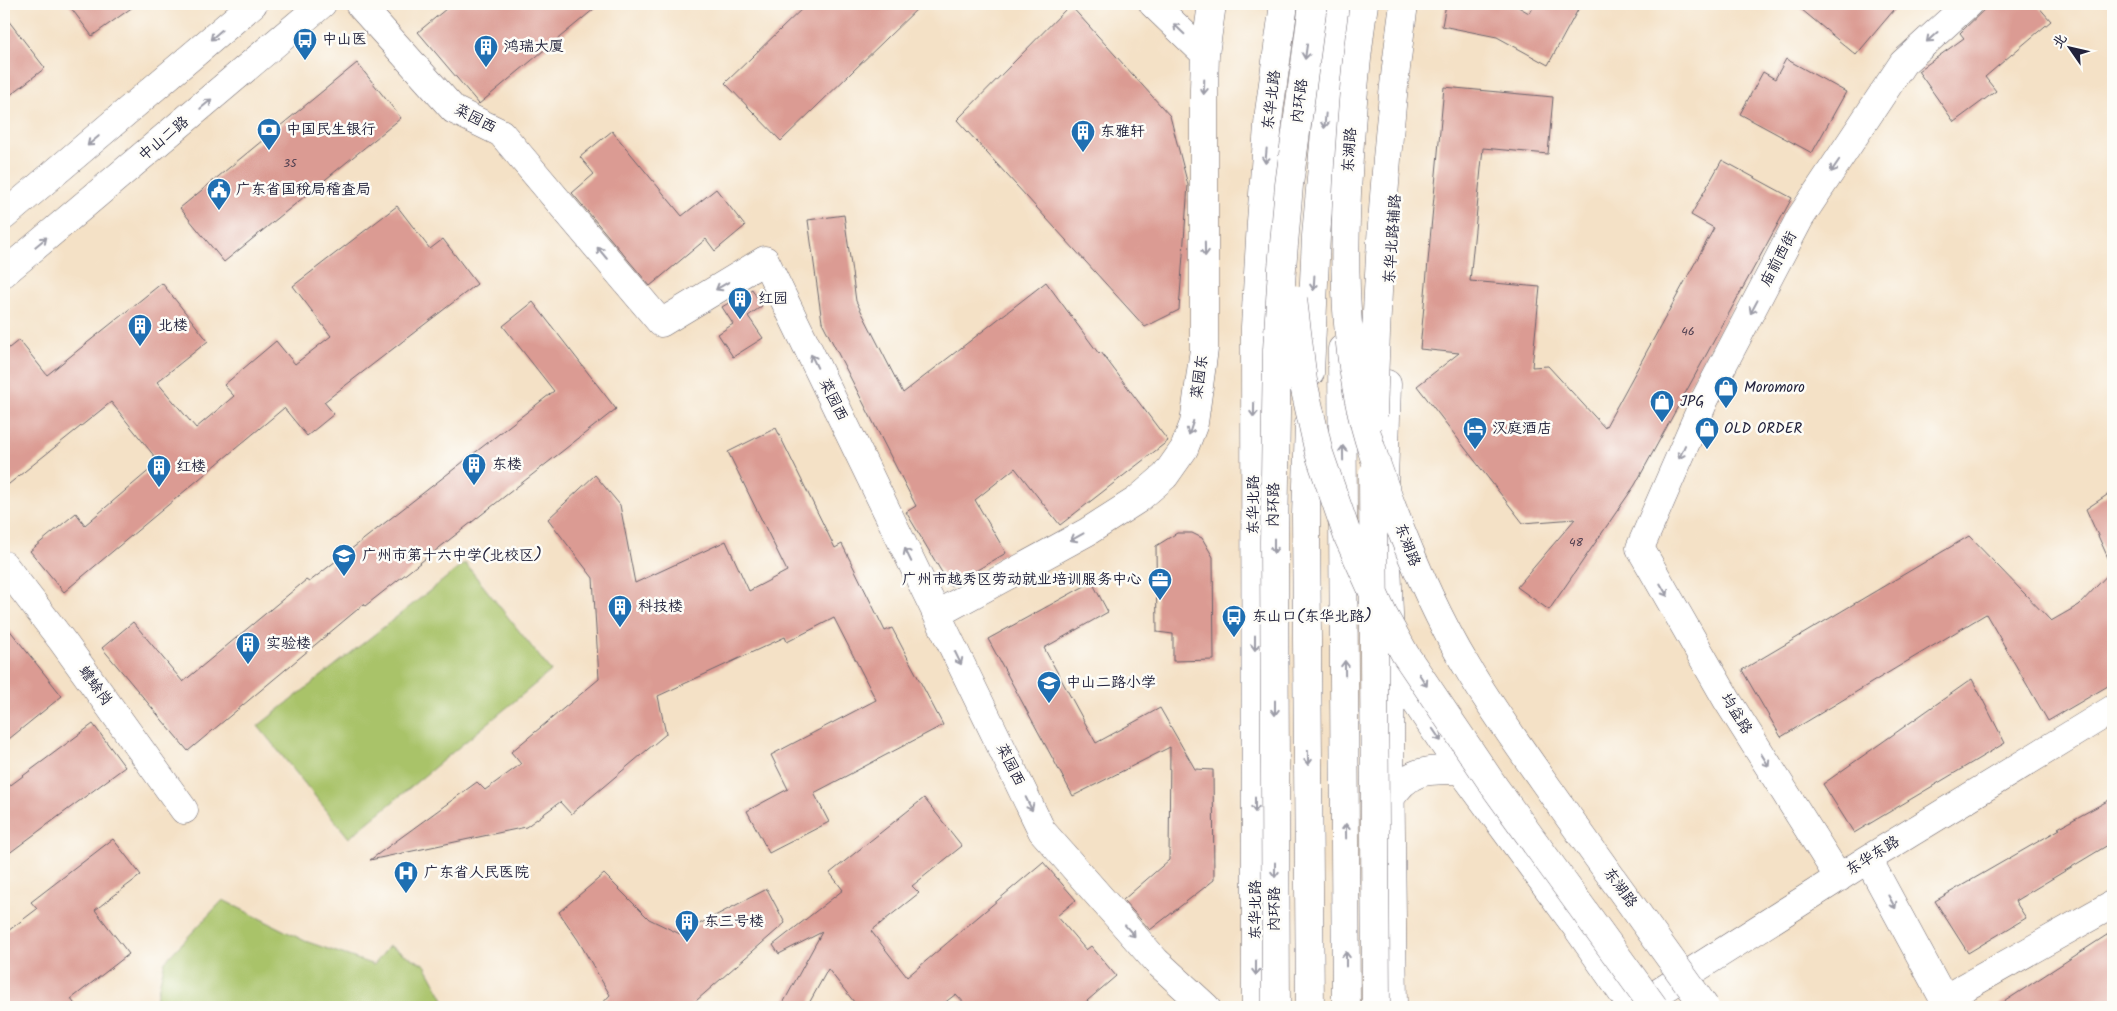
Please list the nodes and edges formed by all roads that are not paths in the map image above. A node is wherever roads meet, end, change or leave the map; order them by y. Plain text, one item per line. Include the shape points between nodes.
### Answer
1 (253, 4) edge
2 (322, 4) edge
3 (359, 4) edge
4 (1152, 4) edge
5 (1212, 4) edge
6 (1284, 4) edge
7 (1313, 4) edge
8 (1317, 4) edge
9 (1336, 4) edge
10 (1360, 4) edge
11 (1364, 4) edge
12 (1404, 4) edge
13 (1417, 4) edge
14 (1968, 4) edge
15 (1334, 38) junction
16 (1205, 54) junction
17 (1290, 185) junction
18 (4, 216) edge
19 (4, 273) edge
20 (1340, 276) junction
21 (1255, 326) junction
22 (1342, 382) junction
23 (1386, 383) junction
24 (1384, 476) junction
25 (1306, 516) junction
26 (1640, 548) joint
27 (4, 565) edge
28 (1344, 590) junction
29 (936, 614) junction
30 (1391, 665) junction
31 (2113, 709) edge
32 (1460, 770) junction
33 (1390, 799) junction
34 (184, 810) dead end
35 (1868, 859) junction
36 (1839, 878) junction
37 (2113, 904) edge
38 (1687, 974) junction
39 (1946, 1003) edge
40 (1206, 1007) edge
41 (1256, 1007) edge
42 (1276, 1007) edge
43 (1310, 1007) edge
44 (1346, 1007) edge
45 (1376, 1007) edge
46 (1393, 1007) edge
47 (1632, 1007) edge
48 (1636, 1007) edge
49 (1654, 1007) edge
50 (1706, 1007) edge
51 (1713, 1007) edge

1 -> 18 main road
19 -> 2 main road, 中山二路
29 -> 3 main road, 菜园西 via 764,260 661,323 501,133 454,110
16 -> 4 main road
5 - 16 main road, 菜园东
6 -> 21 main road, 东华北路 via 1269,112
7 -> 17 main road, 内环路, bridge
8 - 15 main road
9 - 15 main road
10 - 20 main road via 1344,170
11 - 50 main road, 东湖路, bridge via 1351,123 1345,276 1352,365 1367,436 1379,473 1408,552 1466,666 1523,752
12 - 45 main road, bridge via 1387,149 1375,334
13 - 23 main road, 东华北路辅路 via 1394,205
14 -> 26 main road, 庙前西街 via 1903,62 1800,218 1705,399
15 -> 25 main road via 1316,236
16 -> 29 main road, 菜园东 via 1204,349 1194,423 1184,449 1165,476 1138,500 1087,532
17 -> 42 main road, 内环路, bridge via 1277,350 1275,453
17 -> 49 main road, bridge via 1292,284 1303,381 1330,488 1367,580 1405,654 1446,716
20 - 22 main road
20 - 23 main road
21 - 25 main road
21 -> 41 main road, 东华北路
22 - 23 main road
28 -> 22 main road
23 - 24 main road, 东华北路辅路
24 - 30 main road
24 - 38 main road via 1390,520 1430,615 1564,812
25 - 28 main road
25 -> 43 main road
26 -> 36 main road, 均益路 via 1727,700
27 - 34 main road, 蟾蜍岗
28 - 30 main road
44 -> 28 main road
29 -> 40 main road, 菜园西 via 1042,831 1156,961
30 -> 32 main road
30 - 33 main road
31 - 35 main road, 东华东路
32 - 33 main road via 1422,771 1403,782
32 - 47 main road
33 - 46 main road
35 - 36 main road, 东华东路
35 -> 39 main road
36 - 38 main road, 东华东路
37 - 39 main road
38 - 48 main road, 东华东路
38 - 51 main road

